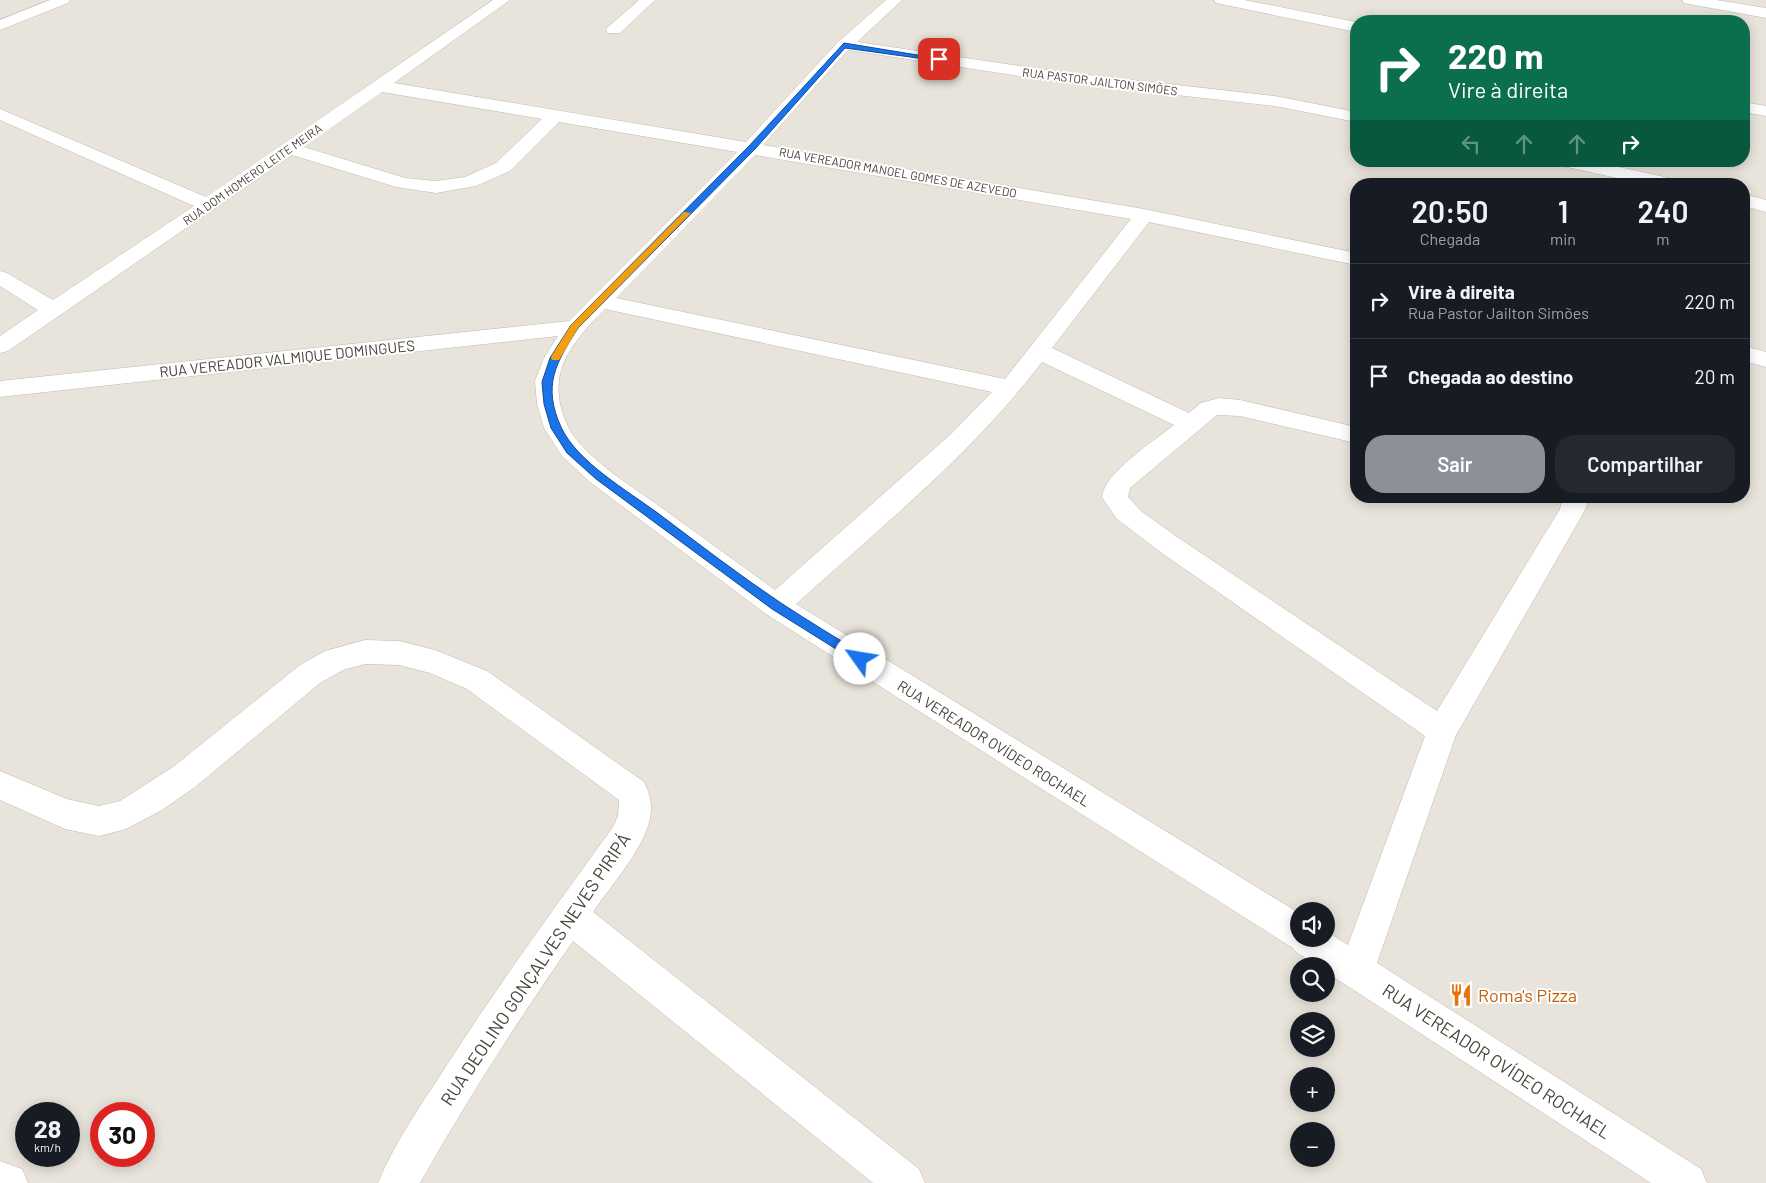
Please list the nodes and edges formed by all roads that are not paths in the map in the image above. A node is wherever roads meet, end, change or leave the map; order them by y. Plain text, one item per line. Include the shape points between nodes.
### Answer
1 (64, 0) edge
2 (503, 0) edge
3 (648, 0) edge
4 (1221, 0) edge
5 (1689, 0) edge
6 (890, 1) edge
7 (1766, 13) edge
8 (0, 25) edge
9 (1350, 26) edge
10 (614, 30) dead end
11 (844, 45) junction
12 (379, 86) junction
13 (1750, 108) edge
14 (1766, 111) edge
15 (0, 114) edge
16 (556, 115) junction
17 (1350, 116) edge
18 (752, 147) junction
19 (289, 148) junction
20 (1593, 167) edge
21 (1643, 178) edge
22 (1750, 202) edge
23 (208, 205) junction
24 (1766, 206) edge
25 (1144, 215) junction
26 (1350, 258) edge
27 (0, 277) edge
28 (600, 301) junction
29 (54, 310) junction
30 (575, 327) junction
31 (0, 346) edge
32 (1038, 350) junction
33 (1750, 355) edge
34 (1766, 360) edge
35 (1010, 388) junction
36 (0, 389) edge
37 (1192, 424) junction
38 (1350, 434) edge
39 (1575, 503) edge
40 (776, 606) junction
41 (1442, 731) junction
42 (0, 785) edge
43 (570, 916) junction
44 (1290, 928) edge
45 (1320, 947) edge
46 (1357, 970) junction
47 (0, 1181) edge
48 (8, 1183) edge
49 (398, 1183) edge
50 (905, 1183) edge
51 (1687, 1183) edge

1 - 8 street
2 - 12 street, RUA DOM HOMERO LEITE MEIRA
3 - 10 street
4 - 9 street
5 - 7 street
6 - 11 street, RUA VEREADOR OVÍDEO ROCHAEL
11 - 17 street, RUA PASTOR JAILTON SIMÕES via 1053,76 1275,101
11 - 18 street, RUA VEREADOR OVÍDEO ROCHAEL
12 - 16 street, RUA VEREADOR MANOEL GOMES DE AZEVEDO
12 - 19 street, RUA DOM HOMERO LEITE MEIRA
13 - 14 street
15 - 23 street
16 - 18 street, RUA VEREADOR MANOEL GOMES DE AZEVEDO
16 - 19 street via 503,167 469,182 436,187 403,183
18 - 25 street, RUA VEREADOR MANOEL GOMES DE AZEVEDO
18 - 28 street, RUA VEREADOR OVÍDEO ROCHAEL
19 - 23 street, RUA DOM HOMERO LEITE MEIRA
20 - 21 street
22 - 24 street
23 - 29 street, RUA DOM HOMERO LEITE MEIRA
25 - 26 street, RUA VEREADOR MANOEL GOMES DE AZEVEDO
25 - 32 street
27 - 29 street
28 - 30 street, RUA VEREADOR OVÍDEO ROCHAEL
28 - 35 street
29 - 31 street, RUA DOM HOMERO LEITE MEIRA
30 - 36 street, RUA VEREADOR VALMIQUE DOMINGUES
30 - 40 street, RUA VEREADOR OVÍDEO ROCHAEL via 555,358 547,382 556,428 571,450 599,476
32 - 35 street
32 - 37 street
33 - 34 street
35 - 40 street via 960,440
37 - 38 street via 1209,409 1228,406
37 - 41 street via 1121,482 1115,492 1116,500 1124,510 1168,544
39 - 41 street
40 - 44 street, RUA VEREADOR OVÍDEO ROCHAEL
41 - 46 street
42 - 43 street, RUA DEOLINO GONÇALVES NEVES PIRIPÁ via 73,816 99,821 126,814 184,777 310,674 335,660 365,652 399,653 435,662 477,680 633,792 637,805 634,822
43 - 49 street, RUA DEOLINO GONÇALVES NEVES PIRIPÁ via 502,1012
43 - 50 street
45 - 46 street, RUA VEREADOR OVÍDEO ROCHAEL
46 - 51 street, RUA VEREADOR OVÍDEO ROCHAEL
47 - 48 street

